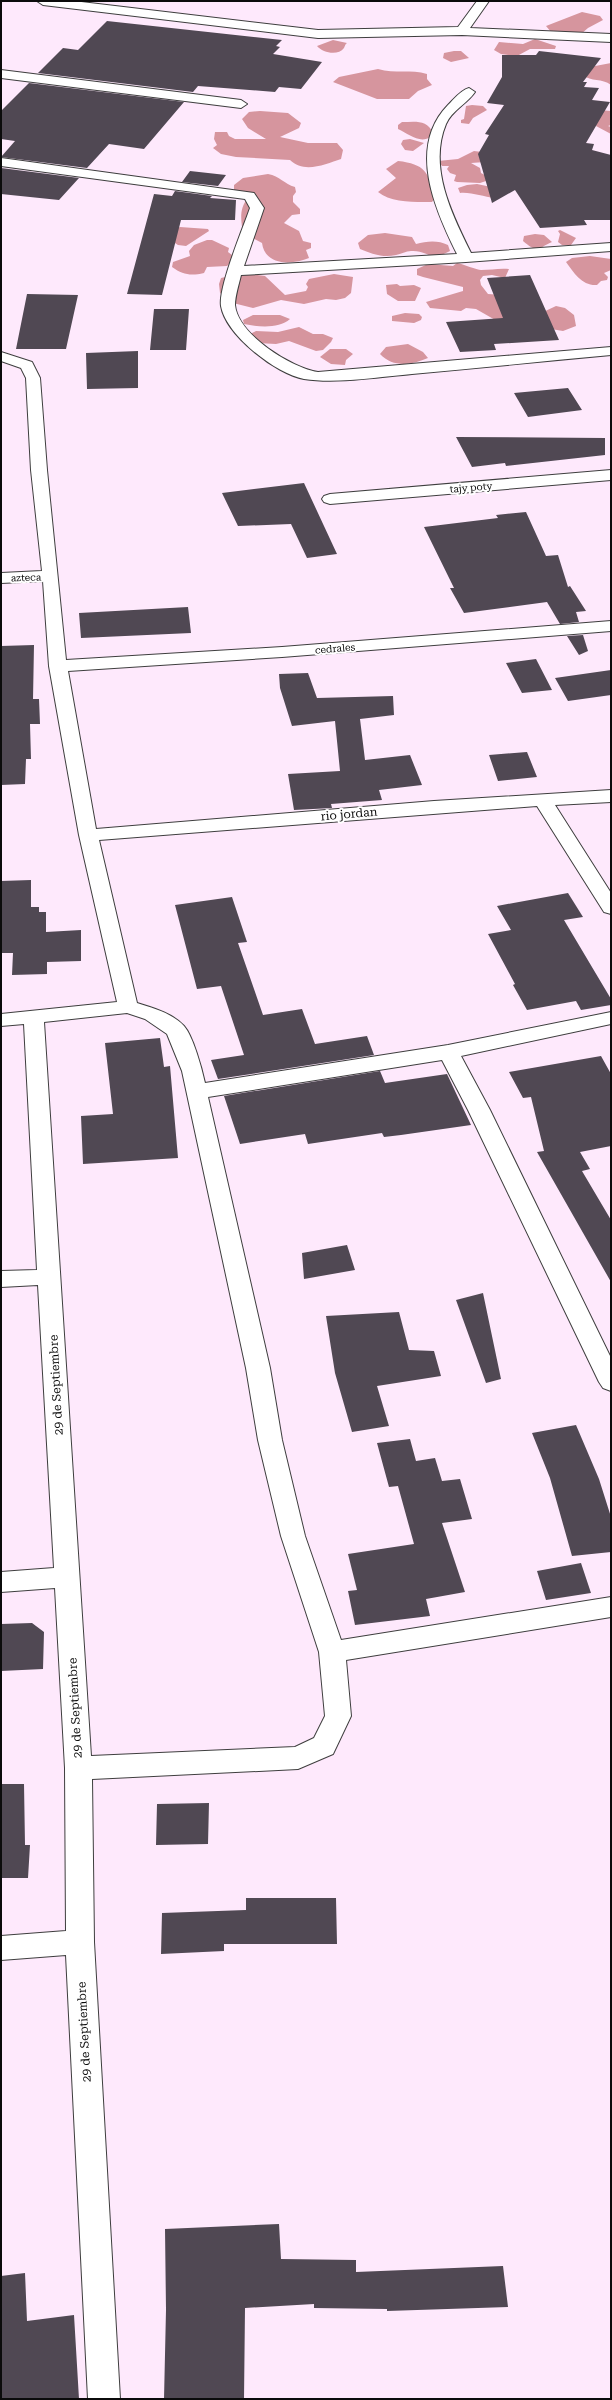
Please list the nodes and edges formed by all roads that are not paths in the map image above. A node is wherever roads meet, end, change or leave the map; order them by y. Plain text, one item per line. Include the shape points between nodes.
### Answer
1 (43, 1) edge
2 (483, 1) edge
3 (108, 4) edge
4 (462, 31) junction
5 (611, 38) edge
6 (1, 74) edge
7 (469, 92) dead end
8 (241, 104) dead end
9 (1, 162) edge
10 (611, 247) edge
11 (466, 258) junction
12 (235, 271) junction
13 (611, 351) edge
14 (1, 356) edge
15 (611, 474) edge
16 (330, 499) dead end
17 (51, 576) junction
18 (1, 578) edge
19 (611, 626) edge
20 (58, 666) junction
21 (611, 796) edge
22 (543, 801) junction
23 (88, 835) junction
24 (611, 908) edge
25 (128, 1006) junction
26 (34, 1018) junction
27 (611, 1018) edge
28 (1, 1020) edge
29 (448, 1052) junction
30 (195, 1092) junction
31 (49, 1277) junction
32 (1, 1279) edge
33 (611, 1382) edge
34 (67, 1577) junction
35 (1, 1582) edge
36 (611, 1607) edge
37 (332, 1652) junction
38 (78, 1768) junction
39 (80, 1942) junction
40 (1, 1948) edge
41 (104, 2399) edge

1 - 3 street
2 - 4 street
3 - 4 street via 318,34
4 - 5 street
6 - 8 street
7 - 11 street via 440,123 433,151 437,183 450,225
9 - 12 street via 249,196 257,208
10 - 11 street
11 - 12 street
12 - 13 street via 228,305 234,324 261,350 302,374 318,376 391,371
14 - 17 street via 27,365 33,378 39,470
15 - 16 street, tajy poty
17 - 18 street, azteca
17 - 20 street
19 - 20 street, cedrales via 282,652
20 - 23 street
21 - 22 street, rio jordan
22 - 23 street, rio jordan via 434,807
22 - 24 street
23 - 25 street
25 - 26 street
25 - 30 street via 152,1014 176,1030 192,1071
26 - 28 street
26 - 31 street, 29 de Septiembre
27 - 29 street
29 - 30 street
29 - 33 street via 479,1110
30 - 37 street via 230,1237 258,1368 270,1440 293,1536
31 - 32 street
31 - 34 street, 29 de Septiembre
34 - 35 street
34 - 38 street, 29 de Septiembre
36 - 37 street
37 - 38 street via 338,1716 324,1746 298,1758
38 - 39 street, 29 de Septiembre
39 - 40 street
39 - 41 street, 29 de Septiembre

